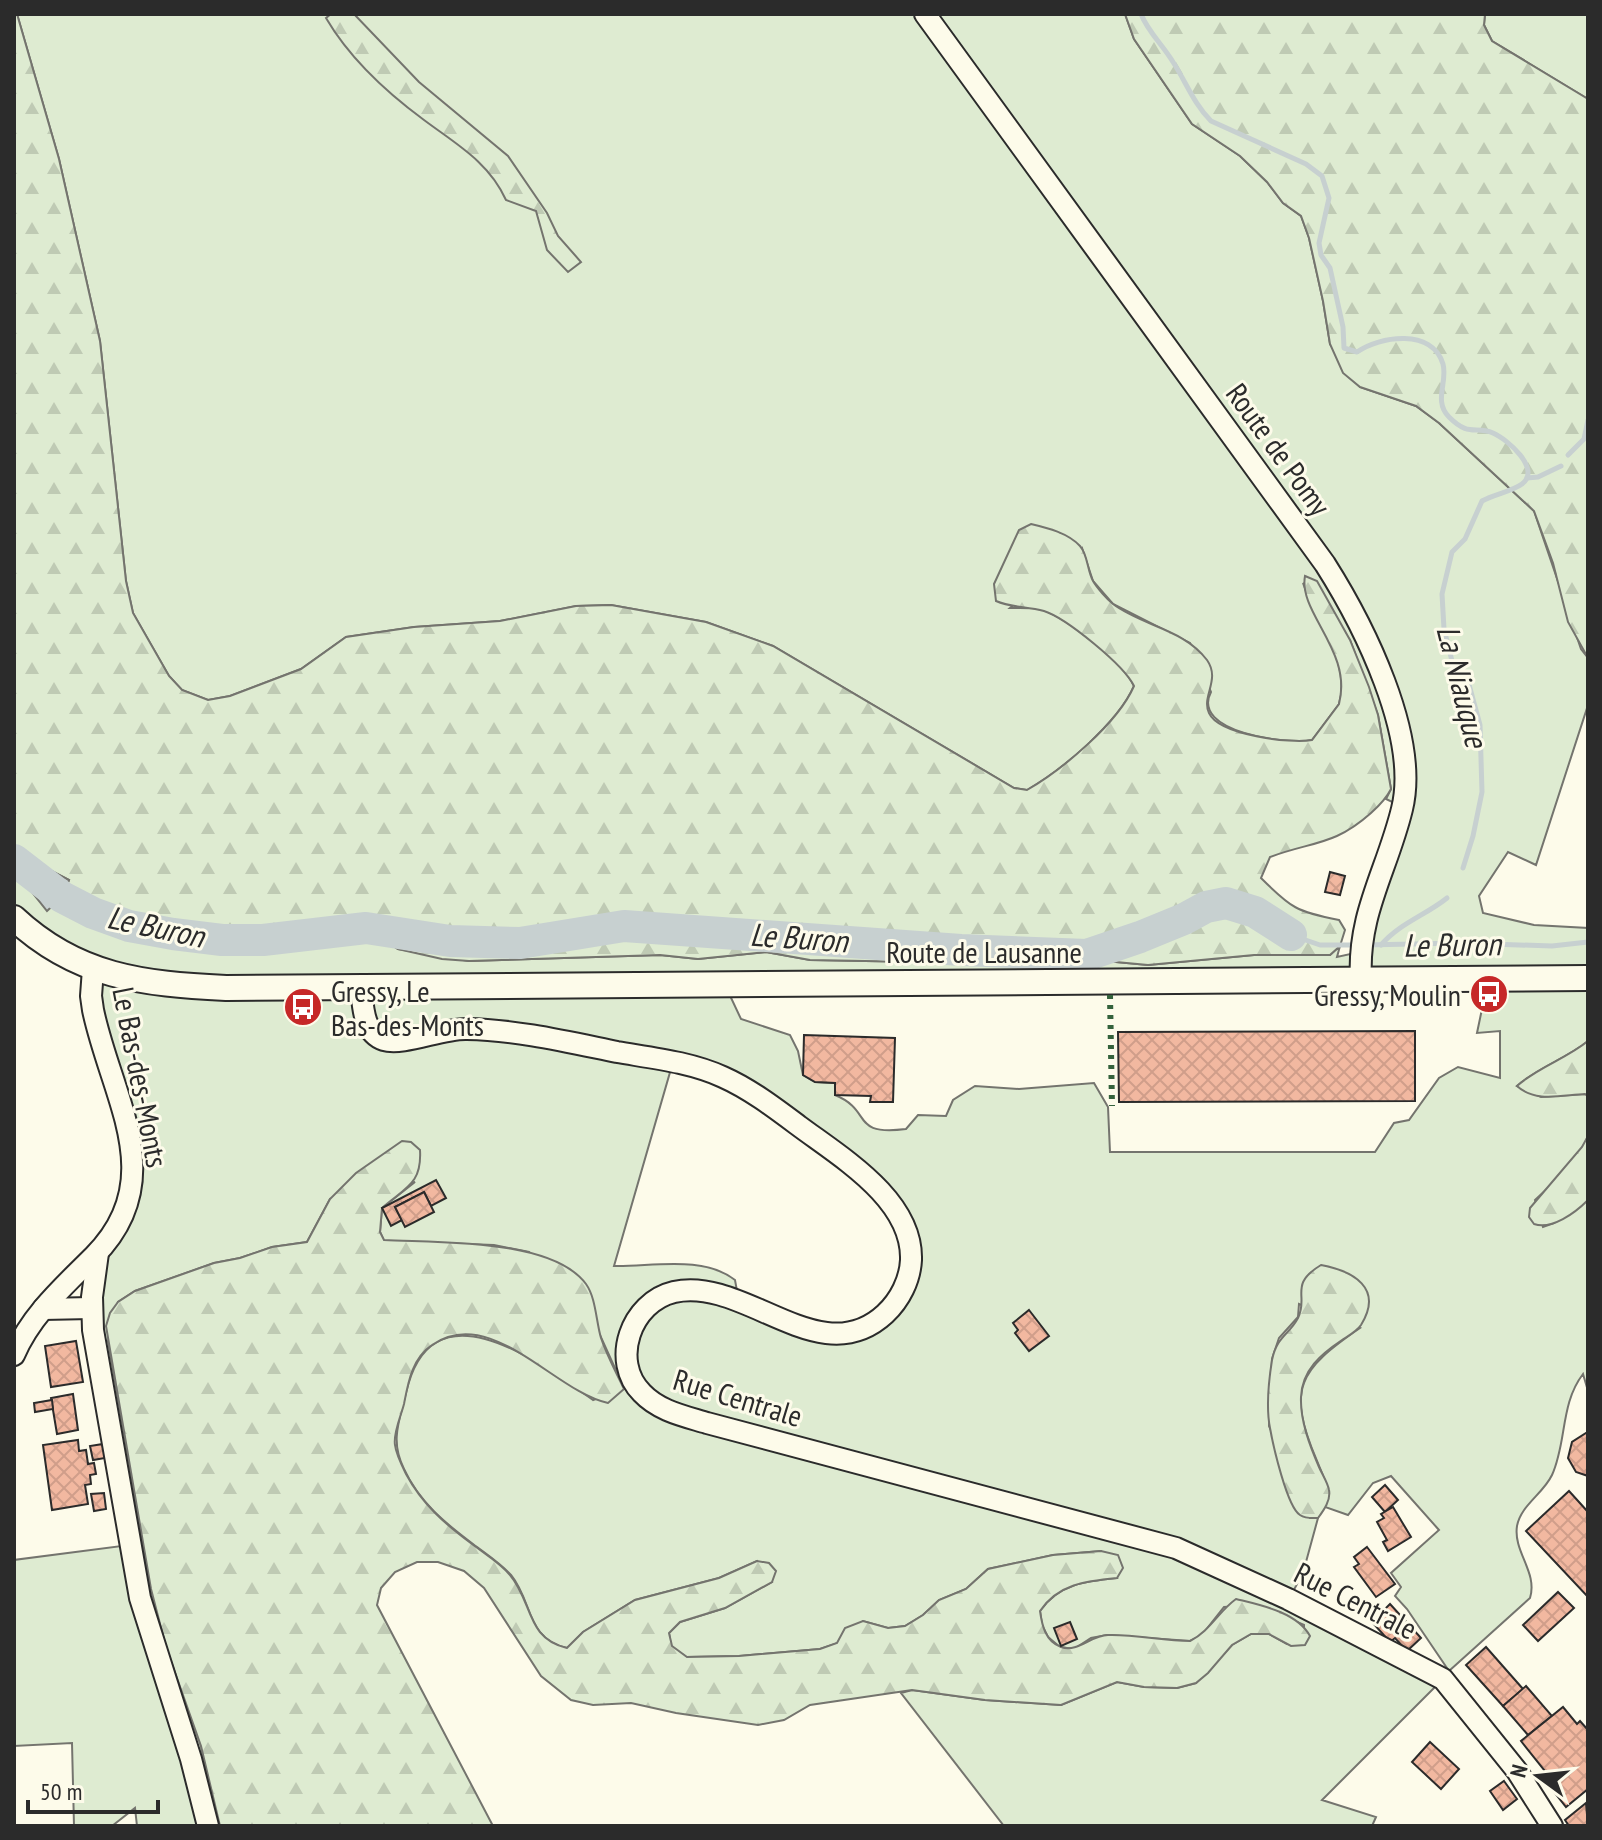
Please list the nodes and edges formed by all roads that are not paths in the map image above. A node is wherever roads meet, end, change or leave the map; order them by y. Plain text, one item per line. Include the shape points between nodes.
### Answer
1 (925, 14) edge
2 (14, 918) edge
3 (93, 969) junction
4 (1361, 970) junction
5 (1588, 978) edge
6 (361, 988) junction
7 (98, 1253) junction
8 (91, 1308) junction
9 (43, 1309) junction
10 (14, 1355) edge
11 (208, 1826) edge
12 (1552, 1826) edge

1 - 4 street, Route de Pomy via 1352,607 1387,692 1405,776 1403,806 1363,927
2 - 3 main road, Route de Lausanne via 42,941
3 - 6 main road, Route de Lausanne via 182,986
3 - 7 street, Le Bas-des-Monts via 93,1010 128,1128 134,1175 126,1211
4 - 5 main road, Route de Lausanne
4 - 6 main road, Route de Lausanne
6 - 12 street, Rue Centrale via 366,1021 386,1041 458,1029 506,1032 673,1062 721,1076 806,1131 893,1207 909,1237 911,1266 901,1294 881,1318 850,1332 822,1332 721,1296 673,1292 646,1306 630,1332 631,1379 650,1400 692,1419 1176,1548 1288,1599 1443,1679 1517,1771
7 - 8 street
7 - 9 street, Le Bas-des-Monts
8 - 9 street
8 - 11 street via 140,1598
9 - 10 street, Le Bas-des-Monts

